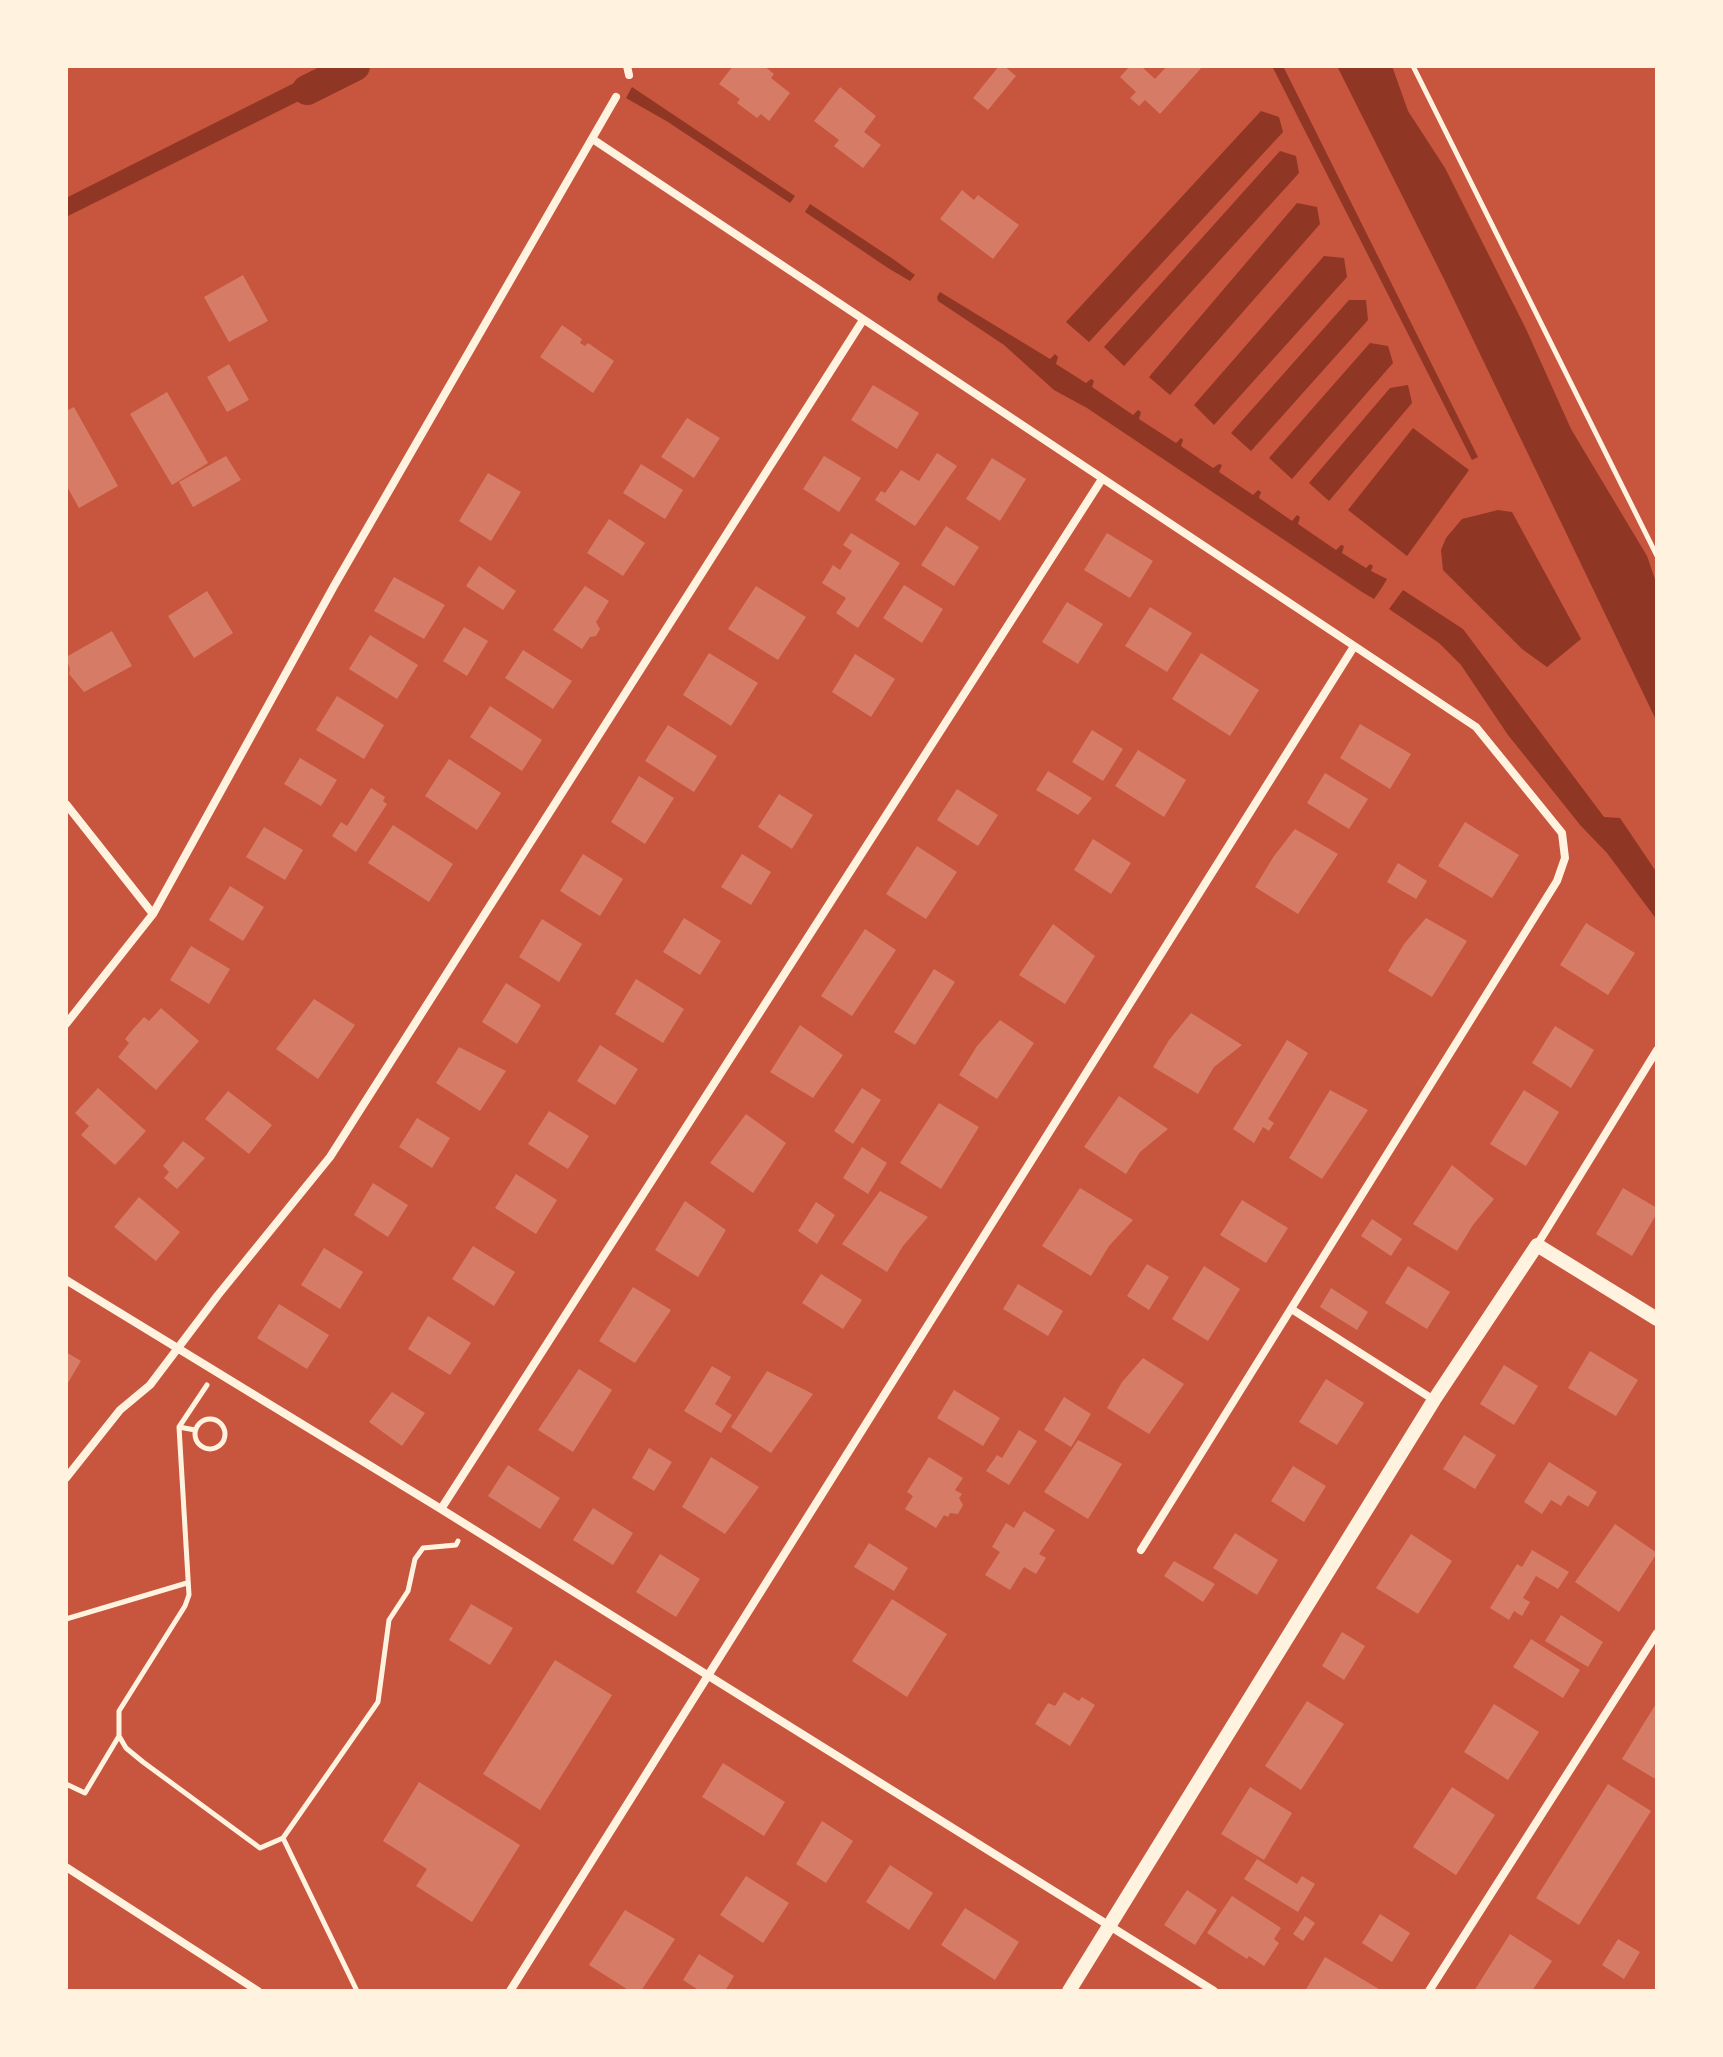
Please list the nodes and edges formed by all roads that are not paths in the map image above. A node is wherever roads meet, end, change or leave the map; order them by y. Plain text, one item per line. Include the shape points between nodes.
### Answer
1 (616, 97) dead end
2 (594, 140) junction
3 (863, 320) junction
4 (1102, 479) junction
5 (1353, 648) junction
6 (66, 804) edge
7 (153, 914) junction
8 (66, 1024) edge
9 (1657, 1050) edge
10 (1537, 1245) junction
11 (66, 1280) edge
12 (1293, 1310) junction
13 (1657, 1319) edge
14 (179, 1349) junction
15 (1434, 1400) junction
16 (66, 1478) edge
17 (441, 1509) junction
18 (1141, 1550) dead end
19 (1657, 1633) edge
20 (708, 1676) junction
21 (66, 1867) edge
22 (1109, 1926) junction
23 (258, 1991) edge
24 (510, 1991) edge
25 (1069, 1991) edge
26 (1214, 1991) edge
27 (1429, 1991) edge

1 - 2 street
2 - 3 street
2 - 7 street via 334,586
3 - 4 street
3 - 14 street via 330,1157
4 - 5 street
4 - 17 street
5 - 12 street via 1476,727 1562,833 1565,858 1557,881
5 - 20 street
6 - 7 street
7 - 8 street
9 - 10 street
10 - 13 street
10 - 15 street
11 - 14 street
12 - 15 street
12 - 18 street
14 - 16 street via 150,1385 120,1410
14 - 17 street
15 - 22 street
17 - 20 street
19 - 27 street
20 - 22 street
20 - 24 street
21 - 23 street
22 - 25 street
22 - 26 street

